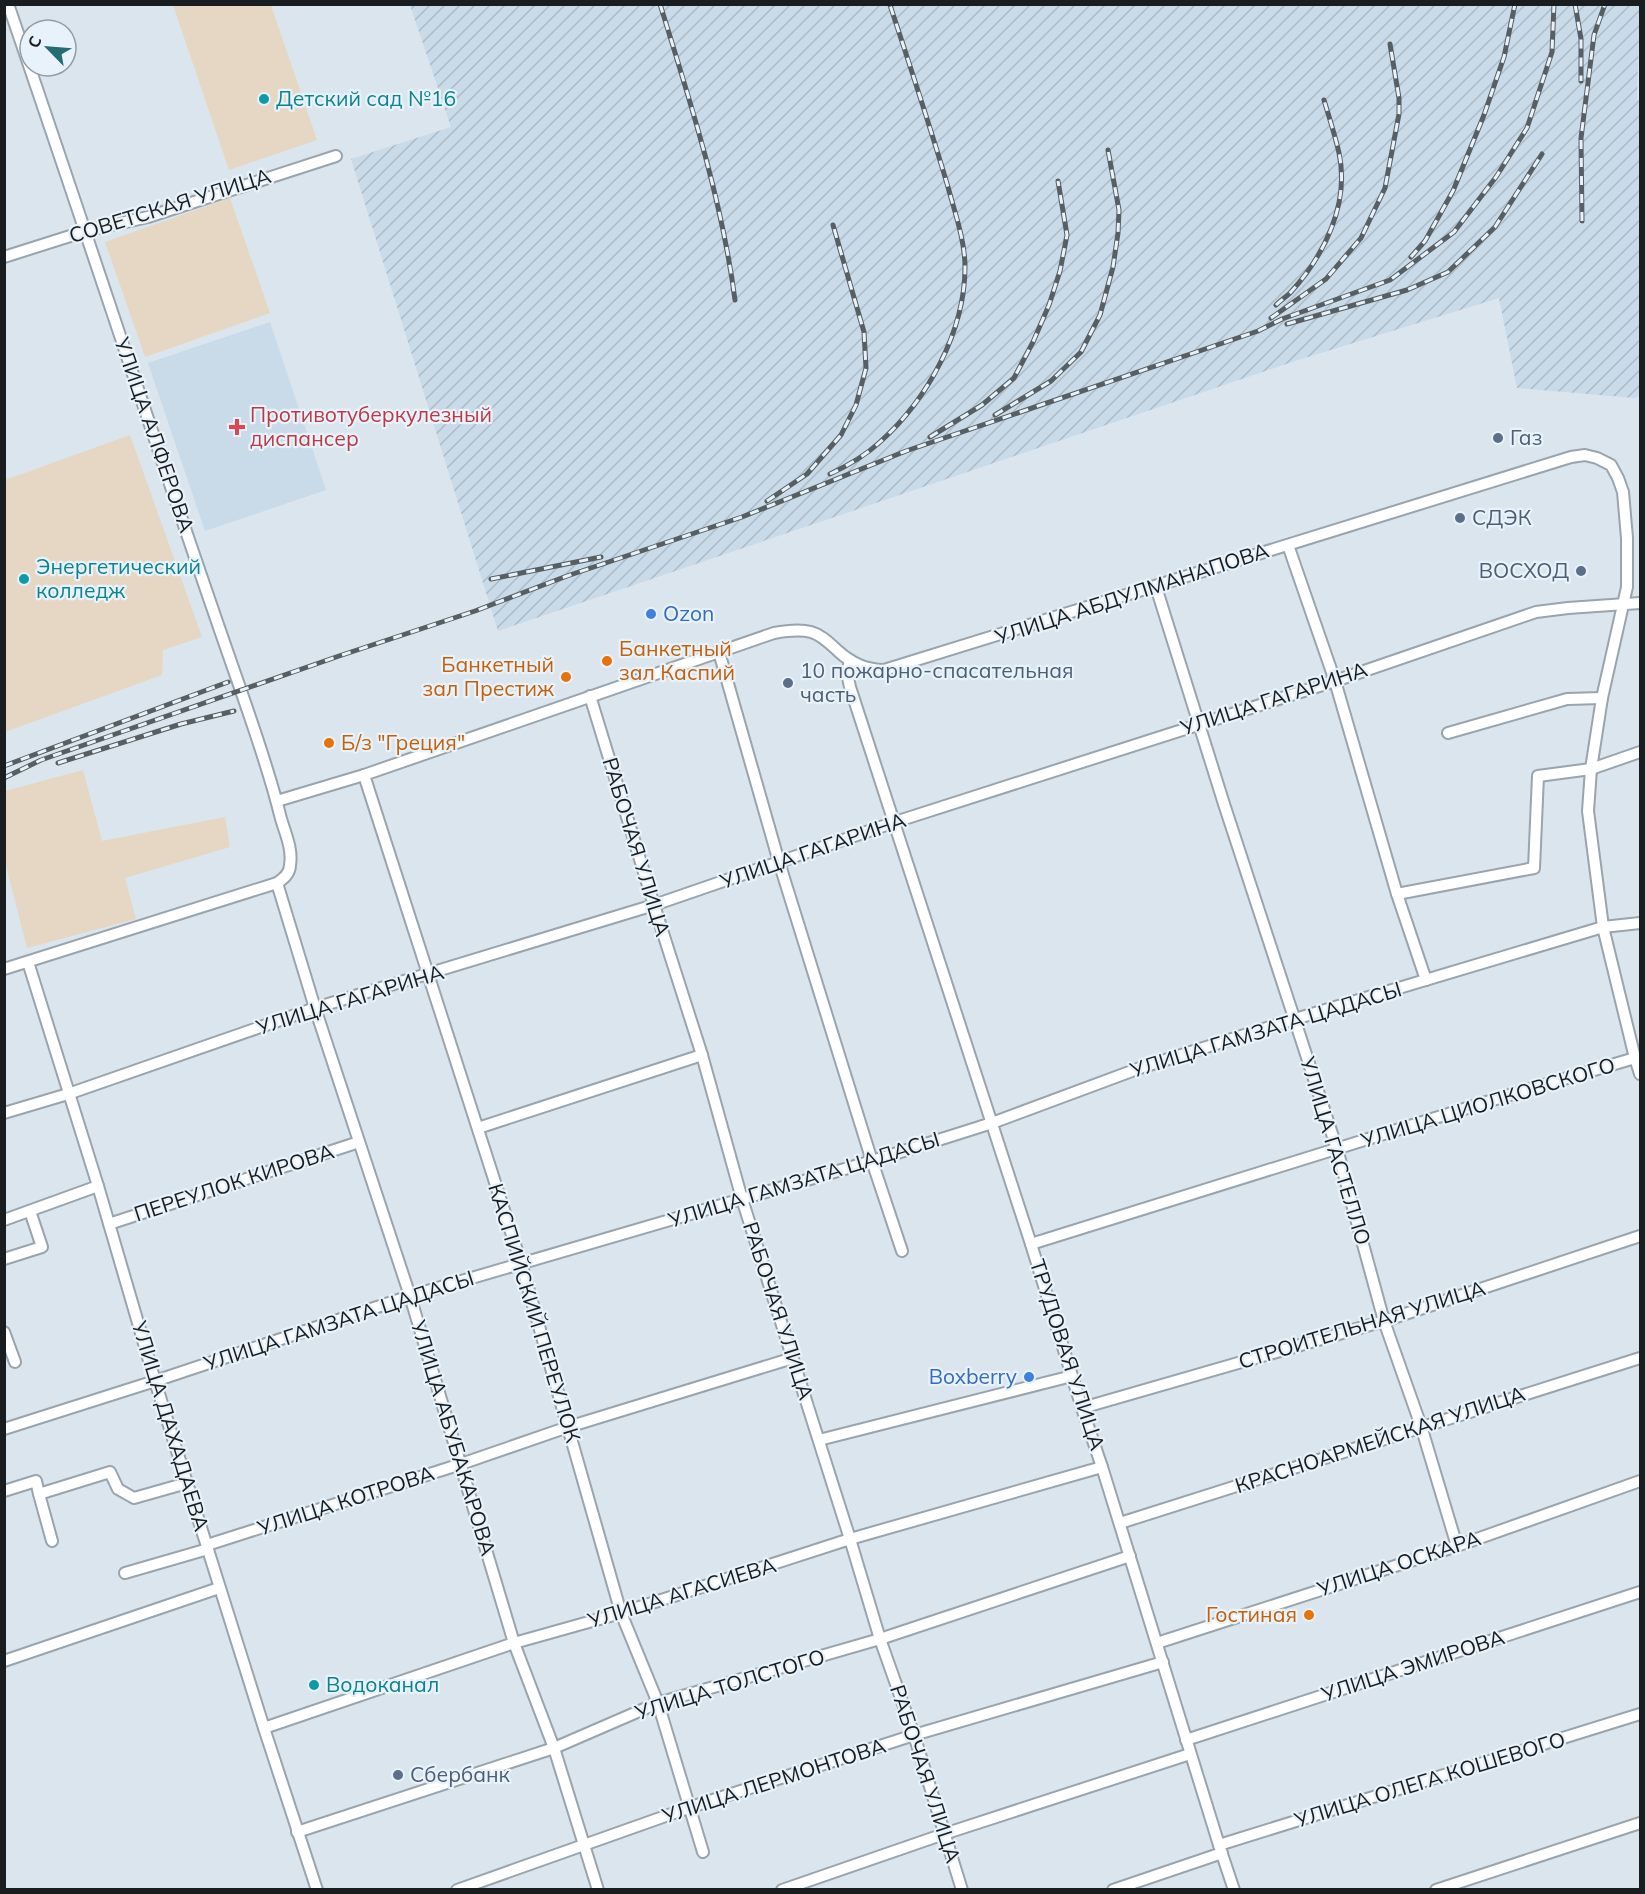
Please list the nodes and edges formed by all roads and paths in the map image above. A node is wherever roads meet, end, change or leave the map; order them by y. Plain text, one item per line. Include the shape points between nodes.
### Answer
1 (8, 4) edge
2 (336, 156) dead end
3 (86, 231) junction
4 (4, 257) edge
5 (1288, 545) junction
6 (1156, 587) junction
7 (1641, 603) edge
8 (1624, 605) junction
9 (719, 652) junction
10 (850, 660) junction
11 (1335, 681) junction
12 (590, 696) junction
13 (1602, 698) junction
14 (1198, 723) junction
15 (1448, 733) dead end
16 (1641, 752) edge
17 (1591, 769) junction
18 (363, 775) junction
19 (277, 801) junction
20 (895, 822) junction
21 (779, 862) junction
22 (277, 883) junction
23 (1397, 894) junction
24 (654, 905) junction
25 (1641, 923) edge
26 (1603, 927) junction
27 (28, 962) junction
28 (4, 969) edge
29 (429, 975) junction
30 (1426, 980) junction
31 (315, 1008) junction
32 (1295, 1019) junction
33 (702, 1055) junction
34 (1635, 1058) junction
35 (1641, 1074) edge
36 (68, 1094) junction
37 (4, 1113) edge
38 (992, 1123) junction
39 (478, 1128) junction
40 (360, 1142) junction
41 (1337, 1149) junction
42 (872, 1161) junction
43 (98, 1186) junction
44 (742, 1199) junction
45 (30, 1211) junction
46 (4, 1220) edge
47 (109, 1224) junction
48 (1641, 1236) edge
49 (1031, 1244) junction
50 (903, 1251) dead end
51 (4, 1260) edge
52 (520, 1263) junction
53 (410, 1296) junction
54 (1384, 1321) junction
55 (4, 1332) edge
56 (793, 1358) junction
57 (1641, 1358) edge
58 (15, 1362) dead end
59 (1072, 1376) junction
60 (155, 1381) junction
61 (1082, 1408) junction
62 (1421, 1426) junction
63 (568, 1427) junction
64 (4, 1429) edge
65 (819, 1440) junction
66 (461, 1464) junction
67 (1102, 1467) junction
68 (1641, 1481) edge
69 (187, 1483) junction
70 (4, 1491) edge
71 (39, 1494) junction
72 (1120, 1523) junction
73 (850, 1539) junction
74 (52, 1541) dead end
75 (1457, 1546) junction
76 (207, 1547) junction
77 (1130, 1556) junction
78 (125, 1573) dead end
79 (219, 1588) junction
80 (1641, 1592) edge
81 (621, 1613) junction
82 (880, 1639) junction
83 (514, 1643) junction
84 (1157, 1643) junction
85 (4, 1661) edge
86 (1163, 1662) junction
87 (658, 1704) junction
88 (1641, 1714) edge
89 (264, 1728) junction
90 (914, 1735) junction
91 (1186, 1740) junction
92 (554, 1748) junction
93 (1191, 1754) junction
94 (691, 1808) junction
95 (1641, 1823) edge
96 (297, 1832) junction
97 (944, 1834) junction
98 (584, 1846) junction
99 (1220, 1849) junction
100 (704, 1852) dead end
101 (316, 1890) edge
102 (457, 1890) edge
103 (598, 1890) edge
104 (782, 1890) edge
105 (962, 1890) edge
106 (1113, 1890) edge
107 (1234, 1890) edge
108 (1436, 1890) edge

1 - 3 street, УЛИЦА АЛФЕРОВА
2 - 3 street, СОВЕТСКАЯ УЛИЦА via 148,217
3 - 4 street, СОВЕТСКАЯ УЛИЦА
3 - 19 street, УЛИЦА АЛФЕРОВА
5 - 6 street, УЛИЦА АБДУЛМАНАПОВА
5 - 8 street, УЛИЦА АБДУЛМАНАПОВА via 1585,455 1611,465 1623,492 1627,538
5 - 11 street
6 - 10 street, УЛИЦА АБДУЛМАНАПОВА via 892,669 872,670
6 - 14 street, УЛИЦА ГАСТЕЛЛО
7 - 8 street, УЛИЦА ГАГАРИНА
8 - 11 street, УЛИЦА ГАГАРИНА via 1536,612
8 - 13 street
9 - 10 street, УЛИЦА АБДУЛМАНАПОВА via 774,633 810,632
9 - 12 street, УЛИЦА АБДУЛМАНАПОВА
9 - 21 street
10 - 20 street, ТРУДОВАЯ УЛИЦА via 850,687
11 - 14 street, УЛИЦА ГАГАРИНА
11 - 23 street
12 - 18 street, УЛИЦА АБДУЛМАНАПОВА
12 - 24 street, РАБОЧАЯ УЛИЦА
13 - 15 street via 1567,699
13 - 17 street
14 - 20 street, УЛИЦА ГАГАРИНА
14 - 32 street, УЛИЦА ГАСТЕЛЛО
16 - 17 street
17 - 23 street via 1538,776 1534,868
17 - 26 street via 1588,811
18 - 19 street, УЛИЦА АБДУЛМАНАПОВА
18 - 29 street, КАСПИЙСКИЙ ПЕРЕУЛОК
19 - 22 street, УЛИЦА АЛФЕРОВА via 291,868
20 - 21 street, УЛИЦА ГАГАРИНА
20 - 38 street, ТРУДОВАЯ УЛИЦА
21 - 24 street, УЛИЦА ГАГАРИНА
21 - 42 street
22 - 27 street
22 - 31 street, УЛИЦА АБУБАКАРОВА
23 - 30 street
24 - 29 street, УЛИЦА ГАГАРИНА
24 - 33 street, РАБОЧАЯ УЛИЦА
25 - 26 street, УЛИЦА ГАМЗАТА ЦАДАСЫ
26 - 30 street, УЛИЦА ГАМЗАТА ЦАДАСЫ
26 - 34 street
27 - 28 street
27 - 36 street, УЛИЦА ДАХАДАЕВА
29 - 31 street, УЛИЦА ГАГАРИНА
29 - 39 street, КАСПИЙСКИЙ ПЕРЕУЛОК
30 - 32 street, УЛИЦА ГАМЗАТА ЦАДАСЫ
31 - 36 street, УЛИЦА ГАГАРИНА
31 - 40 street, УЛИЦА АБУБАКАРОВА
32 - 38 street, УЛИЦА ГАМЗАТА ЦАДАСЫ via 1140,1068
32 - 41 street, УЛИЦА ГАСТЕЛЛО
33 - 39 street
33 - 44 street, РАБОЧАЯ УЛИЦА
34 - 35 street
34 - 41 street, УЛИЦА ЦИОЛКОВСКОГО
36 - 37 street, УЛИЦА ГАГАРИНА
36 - 43 street, УЛИЦА ДАХАДАЕВА
38 - 42 street, УЛИЦА ГАМЗАТА ЦАДАСЫ
38 - 49 street, ТРУДОВАЯ УЛИЦА
39 - 52 street, КАСПИЙСКИЙ ПЕРЕУЛОК
40 - 47 street, ПЕРЕУЛОК КИРОВА
40 - 53 street, УЛИЦА АБУБАКАРОВА
41 - 49 street, УЛИЦА ЦИОЛКОВСКОГО
41 - 54 street, УЛИЦА ГАСТЕЛЛО
42 - 44 street, УЛИЦА ГАМЗАТА ЦАДАСЫ
42 - 50 street
43 - 45 street
43 - 47 street, УЛИЦА ДАХАДАЕВА
44 - 52 street, УЛИЦА ГАМЗАТА ЦАДАСЫ
44 - 56 street, РАБОЧАЯ УЛИЦА
45 - 46 street
45 - 51 street via 42,1247
47 - 60 street, УЛИЦА ДАХАДАЕВА
48 - 54 street, СТРОИТЕЛЬНАЯ УЛИЦА
49 - 59 street, ТРУДОВАЯ УЛИЦА
52 - 53 street, УЛИЦА ГАМЗАТА ЦАДАСЫ
52 - 63 street, КАСПИЙСКИЙ ПЕРЕУЛОК
53 - 60 street, УЛИЦА ГАМЗАТА ЦАДАСЫ
53 - 66 street, УЛИЦА АБУБАКАРОВА
54 - 61 street, СТРОИТЕЛЬНАЯ УЛИЦА
54 - 62 street, УЛИЦА ГАСТЕЛЛО
55 - 58 street
56 - 63 street, УЛИЦА КОТРОВА
56 - 65 street, РАБОЧАЯ УЛИЦА
57 - 62 street, КРАСНОАРМЕЙСКАЯ УЛИЦА
59 - 61 street, ТРУДОВАЯ УЛИЦА
59 - 65 street
60 - 64 street, УЛИЦА ГАМЗАТА ЦАДАСЫ
60 - 69 street, УЛИЦА ДАХАДАЕВА
61 - 67 street, ТРУДОВАЯ УЛИЦА
62 - 72 street, КРАСНОАРМЕЙСКАЯ УЛИЦА
62 - 75 street, УЛИЦА ГАСТЕЛЛО
63 - 66 street, УЛИЦА КОТРОВА
63 - 81 street, КАСПИЙСКИЙ ПЕРЕУЛОК
65 - 73 street, РАБОЧАЯ УЛИЦА
66 - 76 street, УЛИЦА КОТРОВА
66 - 83 street, УЛИЦА АБУБАКАРОВА
67 - 72 street, ТРУДОВАЯ УЛИЦА
67 - 73 street, УЛИЦА АГАСИЕВА
68 - 75 street, УЛИЦА ОСКАРА
69 - 71 street via 134,1498 118,1489 110,1472
69 - 76 street, УЛИЦА ДАХАДАЕВА
70 - 71 street via 36,1481
71 - 74 street
72 - 77 street, ТРУДОВАЯ УЛИЦА
73 - 81 street, УЛИЦА АГАСИЕВА
73 - 82 street, РАБОЧАЯ УЛИЦА
75 - 84 street, УЛИЦА ОСКАРА
76 - 78 street, УЛИЦА КОТРОВА
76 - 79 street, УЛИЦА ДАХАДАЕВА
77 - 82 street, УЛИЦА ТОЛСТОГО
77 - 84 street, ТРУДОВАЯ УЛИЦА
79 - 85 street
79 - 89 street, УЛИЦА ДАХАДАЕВА
80 - 91 street, УЛИЦА ЭМИРОВА
81 - 83 street, УЛИЦА АГАСИЕВА
81 - 87 street, КАСПИЙСКИЙ ПЕРЕУЛОК
82 - 87 street, УЛИЦА ТОЛСТОГО
82 - 90 street, РАБОЧАЯ УЛИЦА
83 - 89 street, УЛИЦА АГАСИЕВА
83 - 92 street, УЛИЦА АБУБАКАРОВА
84 - 86 street, ТРУДОВАЯ УЛИЦА
86 - 90 street, УЛИЦА ЛЕРМОНТОВА
86 - 91 street, ТРУДОВАЯ УЛИЦА
87 - 92 street, УЛИЦА ТОЛСТОГО
87 - 94 street, КАСПИЙСКИЙ ПЕРЕУЛОК
88 - 99 street, УЛИЦА ОЛЕГА КОШЕВОГО
89 - 96 street, УЛИЦА ДАХАДАЕВА
90 - 94 street, УЛИЦА ЛЕРМОНТОВА
90 - 97 street, РАБОЧАЯ УЛИЦА
91 - 93 street, ТРУДОВАЯ УЛИЦА
92 - 96 street, УЛИЦА ТОЛСТОГО
92 - 98 street, УЛИЦА АБУБАКАРОВА
93 - 97 street
93 - 99 street, ТРУДОВАЯ УЛИЦА
94 - 98 street, УЛИЦА ЛЕРМОНТОВА
94 - 100 street, КАСПИЙСКИЙ ПЕРЕУЛОК
95 - 108 street
96 - 101 street, УЛИЦА ДАХАДАЕВА
97 - 104 street
97 - 105 street, РАБОЧАЯ УЛИЦА
98 - 102 street, УЛИЦА ЛЕРМОНТОВА
98 - 103 street, УЛИЦА АБУБАКАРОВА
99 - 106 street, УЛИЦА ОЛЕГА КОШЕВОГО
99 - 107 street, ТРУДОВАЯ УЛИЦА

